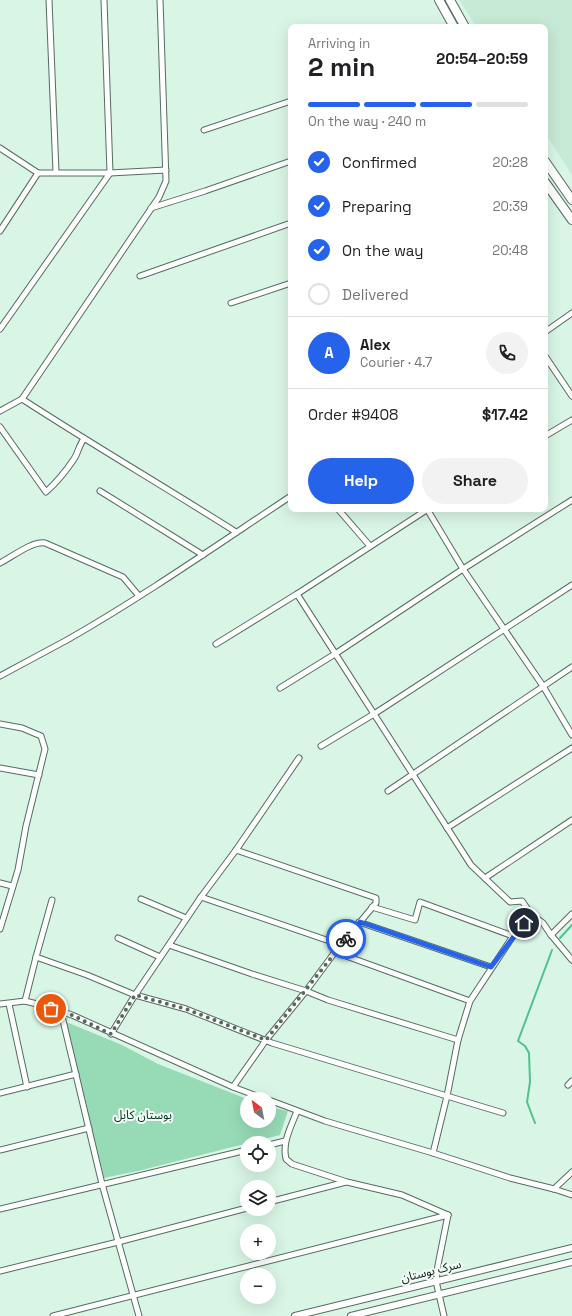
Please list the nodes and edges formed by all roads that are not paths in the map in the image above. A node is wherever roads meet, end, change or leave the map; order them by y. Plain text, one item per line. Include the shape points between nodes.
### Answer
1 (49, 0) edge
2 (104, 0) edge
3 (160, 0) edge
4 (440, 0) edge
5 (450, 0) edge
6 (452, 24) edge
7 (463, 24) edge
8 (288, 102) edge
9 (204, 130) dead end
10 (0, 148) edge
11 (288, 163) edge
12 (548, 165) edge
13 (166, 170) junction
14 (38, 172) junction
15 (56, 172) junction
16 (110, 174) junction
17 (548, 186) edge
18 (572, 200) edge
19 (150, 209) junction
20 (572, 220) edge
21 (288, 224) edge
22 (0, 231) edge
23 (140, 276) dead end
24 (288, 284) edge
25 (231, 303) dead end
26 (572, 313) edge
27 (0, 329) edge
28 (548, 330) edge
29 (548, 360) edge
30 (572, 396) edge
31 (22, 399) junction
32 (2, 408) edge
33 (572, 420) edge
34 (0, 427) edge
35 (548, 434) edge
36 (84, 439) junction
37 (100, 491) dead end
38 (288, 498) edge
39 (572, 500) edge
40 (341, 512) edge
41 (423, 512) edge
42 (430, 512) edge
43 (236, 532) junction
44 (370, 546) junction
45 (203, 555) junction
46 (0, 563) edge
47 (463, 569) junction
48 (572, 585) edge
49 (297, 594) junction
50 (139, 596) junction
51 (504, 629) junction
52 (216, 644) dead end
53 (335, 654) junction
54 (572, 667) edge
55 (0, 676) edge
56 (543, 686) junction
57 (280, 688) dead end
58 (374, 714) junction
59 (0, 724) edge
60 (572, 735) edge
61 (321, 746) dead end
62 (572, 748) edge
63 (299, 758) dead end
64 (0, 768) edge
65 (413, 774) junction
66 (39, 775) junction
67 (388, 791) dead end
68 (572, 820) edge
69 (447, 828) junction
70 (236, 850) junction
71 (485, 878) junction
72 (0, 883) edge
73 (12, 886) junction
74 (200, 897) junction
75 (141, 899) dead end
76 (52, 900) dead end
77 (372, 907) junction
78 (531, 914) junction
79 (572, 914) edge
80 (186, 918) junction
81 (360, 922) junction
82 (0, 929) edge
83 (551, 935) junction
84 (513, 936) junction
85 (118, 938) dead end
86 (169, 945) junction
87 (341, 945) junction
88 (335, 952) junction
89 (36, 957) junction
90 (160, 958) junction
91 (572, 960) edge
92 (491, 967) junction
93 (306, 991) junction
94 (135, 995) junction
95 (25, 1001) junction
96 (470, 1001) junction
97 (0, 1004) edge
98 (8, 1004) junction
99 (61, 1012) junction
100 (111, 1034) junction
101 (266, 1040) junction
102 (458, 1040) junction
103 (76, 1074) junction
104 (27, 1087) junction
105 (233, 1087) junction
106 (246, 1092) edge
107 (0, 1093) edge
108 (447, 1096) junction
109 (276, 1103) edge
110 (298, 1111) junction
111 (503, 1113) dead end
112 (90, 1128) junction
113 (285, 1141) junction
114 (276, 1143) edge
115 (0, 1150) edge
116 (240, 1152) edge
117 (433, 1153) junction
118 (572, 1172) edge
119 (347, 1182) junction
120 (102, 1184) junction
121 (554, 1189) junction
122 (572, 1195) edge
123 (276, 1200) edge
124 (0, 1209) edge
125 (240, 1210) edge
126 (448, 1214) junction
127 (118, 1242) junction
128 (572, 1248) edge
129 (572, 1262) edge
130 (0, 1270) edge
131 (436, 1281) junction
132 (439, 1294) junction
133 (133, 1296) junction
134 (53, 1316) edge
135 (138, 1316) edge
136 (295, 1316) edge
137 (351, 1316) edge
138 (444, 1316) edge

1 - 15 street
2 - 16 street
3 - 13 street
4 - 6 highway
5 - 7 highway
8 - 9 street
10 - 14 street
11 - 19 street
12 - 18 highway
13 - 16 street
13 - 19 street via 166,181
14 - 15 street
14 - 22 street
15 - 16 street
16 - 27 street
17 - 20 highway
19 - 31 street
21 - 23 street
24 - 25 street
26 - 28 street
29 - 30 street
31 - 32 street
31 - 36 street
33 - 35 street
34 - 36 street via 46,492 75,458
36 - 43 street
37 - 45 street
38 - 43 street
39 - 47 street
40 - 44 street
41 - 44 street
42 - 47 street
43 - 45 street
44 - 49 street
45 - 50 street
46 - 50 street via 30,546 45,543 122,577
47 - 51 street
47 - 53 street
48 - 51 street
49 - 52 street
49 - 53 street
50 - 55 street via 67,640
51 - 56 street
51 - 58 street
53 - 57 street
53 - 58 street
54 - 56 street
56 - 60 street
56 - 65 street
58 - 61 street
58 - 65 street
59 - 66 street via 22,728 41,736 45,749
62 - 69 street
63 - 70 street
64 - 66 street
65 - 67 street
65 - 69 street
66 - 73 street via 18,870
68 - 71 street
69 - 71 street via 471,864
70 - 74 street
70 - 77 street via 376,898
71 - 78 street via 510,902 522,901
72 - 73 street
73 - 82 street
74 - 80 street
74 - 87 street
75 - 80 street
76 - 89 street
77 - 81 street
77 - 84 street via 414,920 420,902
78 - 83 street via 543,923
78 - 84 street
79 - 83 street
80 - 86 street
81 - 87 street
81 - 92 street
83 - 91 street
84 - 92 street
85 - 90 street
86 - 90 street
86 - 93 street
87 - 88 street
88 - 93 street
88 - 96 street
89 - 94 street
89 - 95 street
90 - 94 street
92 - 96 street
93 - 101 street
93 - 102 street
94 - 100 street
94 - 101 street via 186,1009
95 - 98 street
95 - 99 street
96 - 102 street
97 - 98 street
98 - 104 street
99 - 100 street
99 - 103 street
100 - 105 street
101 - 105 street
101 - 108 street
102 - 108 street
103 - 104 street
103 - 112 street
104 - 107 street
105 - 106 street
108 - 111 street
108 - 117 street
109 - 110 street
110 - 113 street
110 - 117 street
112 - 115 street
112 - 120 street
113 - 114 street
113 - 119 street via 286,1159 292,1164
116 - 120 street
117 - 121 street via 510,1178
118 - 121 street
119 - 123 street
119 - 126 street via 402,1196
120 - 124 street
120 - 127 street
121 - 122 street
125 - 127 street
126 - 131 street
126 - 133 street
127 - 130 street
127 - 133 street
128 - 131 street, سرک بوستان
129 - 132 street, سرک بوستان
131 - 132 street
131 - 136 street, سرک بوستان
132 - 137 street, سرک بوستان
132 - 138 street
133 - 134 street
133 - 135 street

